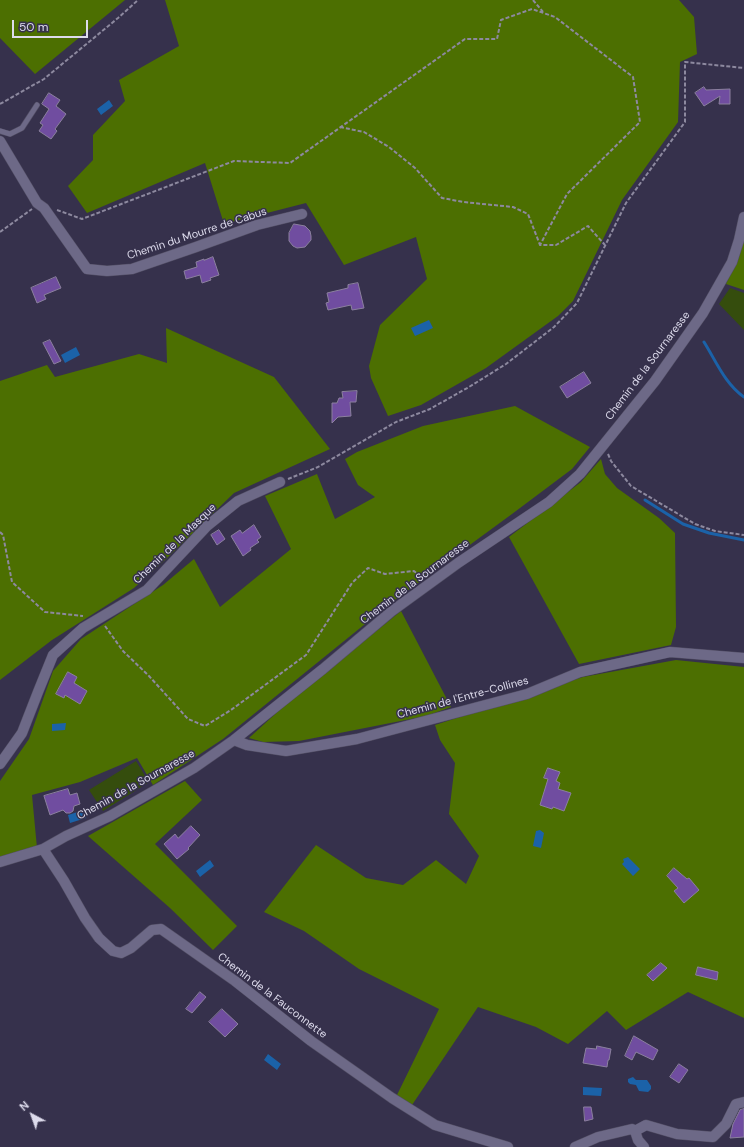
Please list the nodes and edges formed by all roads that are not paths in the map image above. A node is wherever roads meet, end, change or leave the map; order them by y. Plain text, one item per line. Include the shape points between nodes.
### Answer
1 (37, 105) dead end
2 (0, 131) edge
3 (0, 140) edge
4 (302, 214) dead end
5 (744, 217) edge
6 (280, 482) road end
7 (744, 658) edge
8 (234, 740) junction
9 (0, 764) edge
10 (43, 849) junction
11 (0, 862) edge
12 (744, 1102) edge
13 (635, 1132) junction
14 (508, 1147) edge
15 (575, 1147) edge
16 (644, 1147) edge

1 - 2 lane via 22,128 10,134
3 - 4 street, Chemin du Mourre de Cabus via 37,203 44,208 88,269 107,272 132,269 257,225
5 - 8 street, Chemin de la Sournaresse via 732,262 703,313 655,381 580,474 549,502 458,563 392,612
6 - 9 street, Chemin de la Masque via 238,501 207,526 147,590 83,628 53,655 22,733
7 - 8 street, Chemin de l'Entre-Collines via 670,652 580,672 527,694 357,739 286,750 247,745
8 - 10 street, Chemin de la Sournaresse via 158,789
10 - 11 street, Chemin de la Sournaresse
10 - 14 street, Chemin de la Fauconnette via 85,918 99,938 113,951 121,953 152,930 161,929 235,980 311,1041 392,1098 435,1125
12 - 13 street via 736,1104 726,1124 713,1137 677,1134 646,1125
13 - 15 street via 632,1129 598,1137
13 - 16 street

